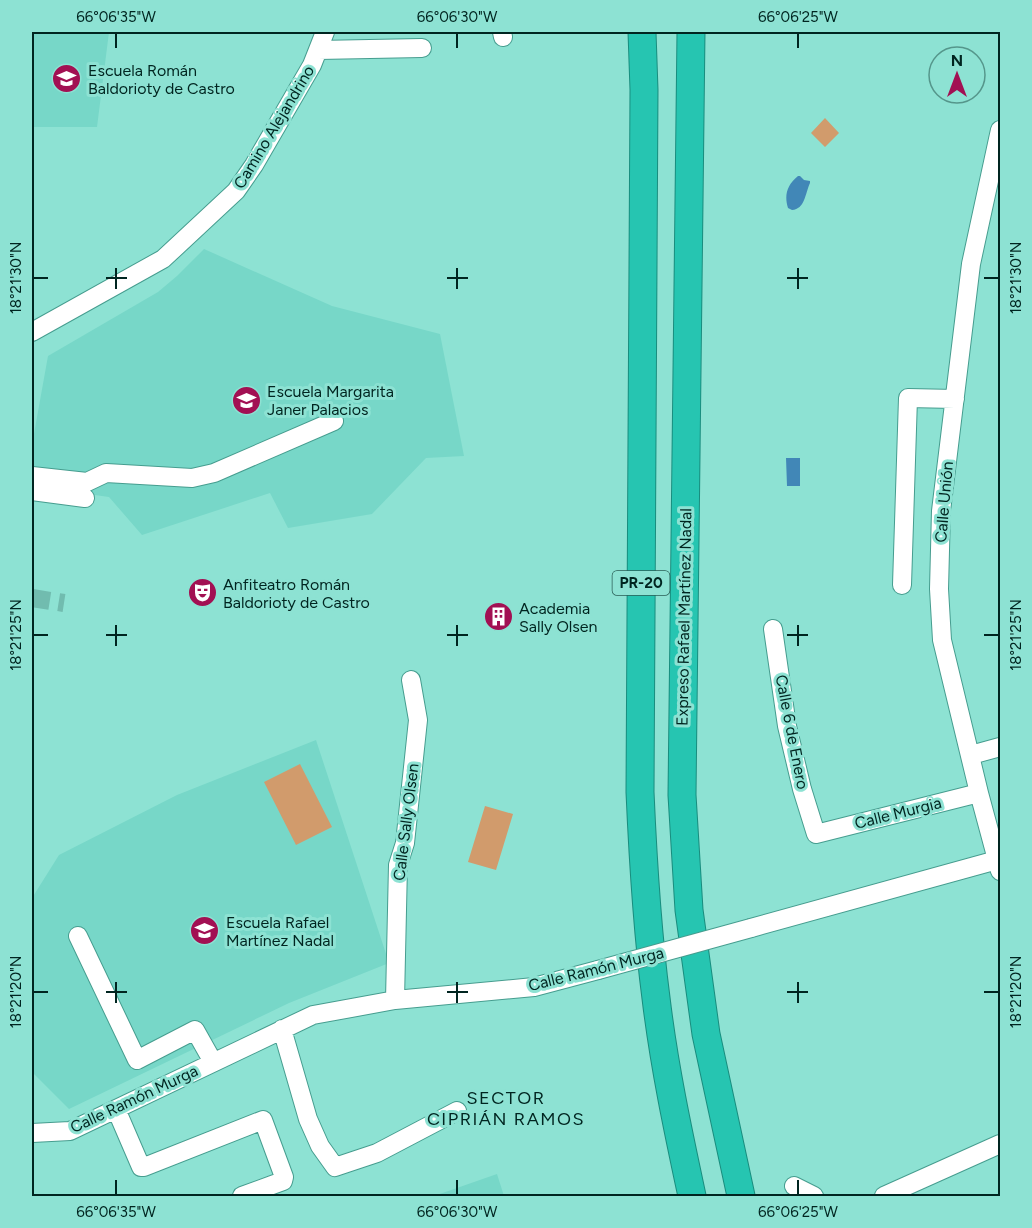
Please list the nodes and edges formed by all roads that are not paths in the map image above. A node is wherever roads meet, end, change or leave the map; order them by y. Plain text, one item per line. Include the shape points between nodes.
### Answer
1 (325, 32) edge
2 (642, 32) edge
3 (691, 32) edge
4 (422, 48) dead end
5 (318, 50) junction
6 (1000, 130) edge
7 (32, 332) edge
8 (955, 399) junction
9 (334, 421) dead end
10 (32, 476) edge
11 (32, 492) edge
12 (85, 498) dead end
13 (902, 585) dead end
14 (773, 629) dead end
15 (411, 680) dead end
16 (1000, 747) edge
17 (971, 755) junction
18 (979, 793) junction
19 (816, 834) joint
20 (999, 865) edge
21 (78, 936) dead end
22 (395, 1000) junction
23 (282, 1029) junction
24 (706, 1034) junction
25 (213, 1062) junction
26 (116, 1109) junction
27 (457, 1111) dead end
28 (32, 1133) edge
29 (1000, 1144) edge
30 (794, 1186) dead end
31 (242, 1197) edge
32 (692, 1197) edge
33 (741, 1197) edge
34 (759, 1197) edge
35 (814, 1197) edge
36 (884, 1197) edge

1 - 5 street, Camino Alejandrino
2 - 32 highway, PR-20 via 640,792 656,999
3 - 24 highway, Expreso Rafael Martínez Nadal / PR-20 via 682,795 689,910
4 - 5 street
5 - 7 street, Camino Alejandrino via 236,191 163,259
6 - 8 street, Calle Unión via 971,264
8 - 13 street via 908,398
8 - 17 street, Calle Unión via 941,512 939,589 942,640
9 - 10 street via 214,473 192,478 106,473 87,482
11 - 12 street
14 - 19 street, Calle 6 de Enero via 787,726
15 - 22 street, Calle Sally Olsen via 418,720 405,843 398,865
16 - 17 street
17 - 18 street, Calle Unión
18 - 19 street, Calle Murgia
18 - 20 street, Calle Unión
20 - 22 street, Calle Ramón Murga, bridge via 534,987
21 - 25 street via 137,1060 195,1030
22 - 23 street, Calle Ramón Murga via 313,1015
23 - 25 street, Calle Ramón Murga
23 - 27 street via 308,1119 335,1167 377,1153
24 - 33 highway, Expreso Rafael Martínez Nadal / PR-20
24 - 34 highway via 739,1122
25 - 26 street, Calle Ramón Murga
26 - 28 street, Calle Ramón Murga via 70,1131
26 - 31 street via 141,1167 263,1120 283,1181
29 - 36 street
30 - 35 street

